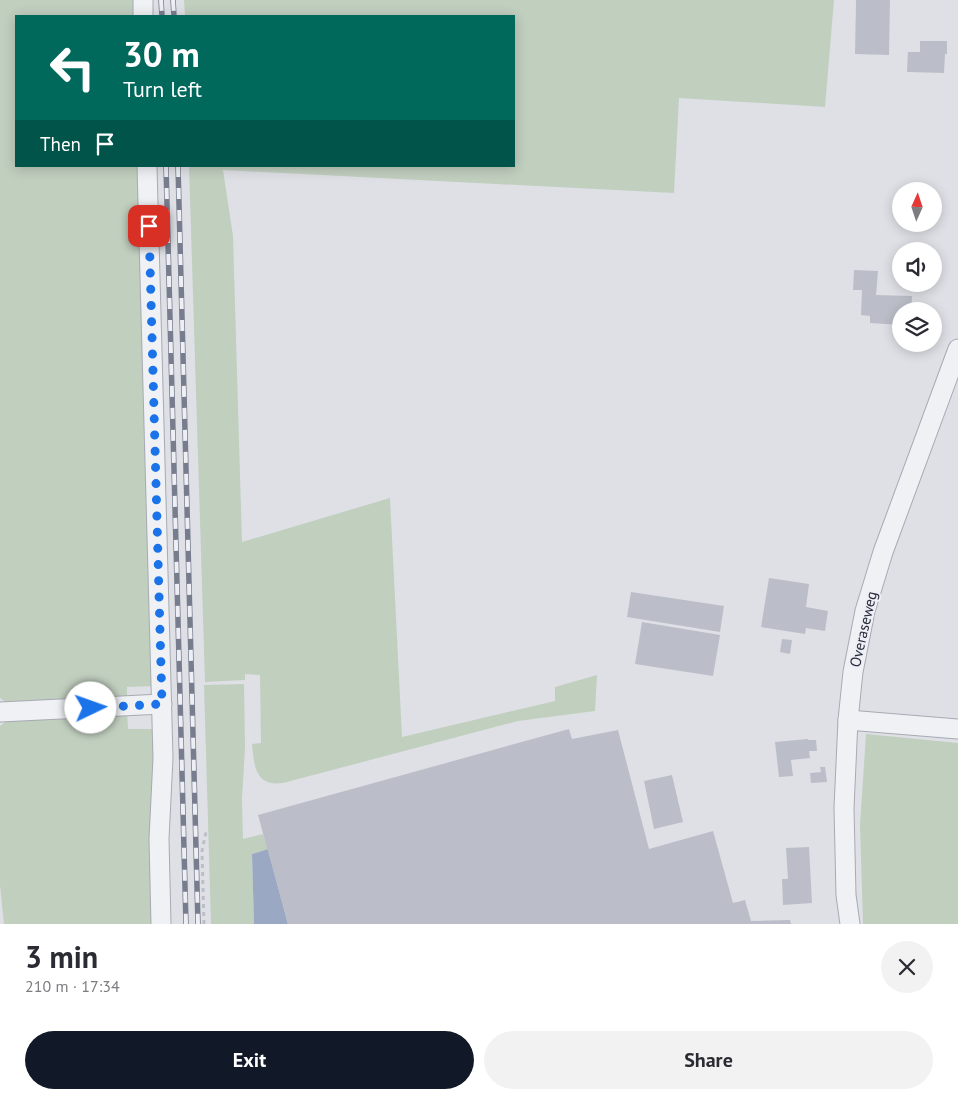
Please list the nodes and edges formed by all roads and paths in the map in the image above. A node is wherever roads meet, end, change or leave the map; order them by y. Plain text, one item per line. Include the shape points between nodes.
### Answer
1 (143, 0) edge
2 (143, 15) edge
3 (147, 167) edge
4 (958, 349) edge
5 (162, 704) junction
6 (0, 712) edge
7 (848, 720) junction
8 (958, 729) edge
9 (206, 832) dead end
10 (161, 924) edge
11 (204, 924) edge
12 (850, 924) edge

1 - 2 street
3 - 5 street
4 - 7 street, Overaseweg via 882,552 852,672
5 - 6 street
5 - 10 street
7 - 8 street
7 - 12 street, Overaseweg via 844,808
9 - 11 path via 202,851

